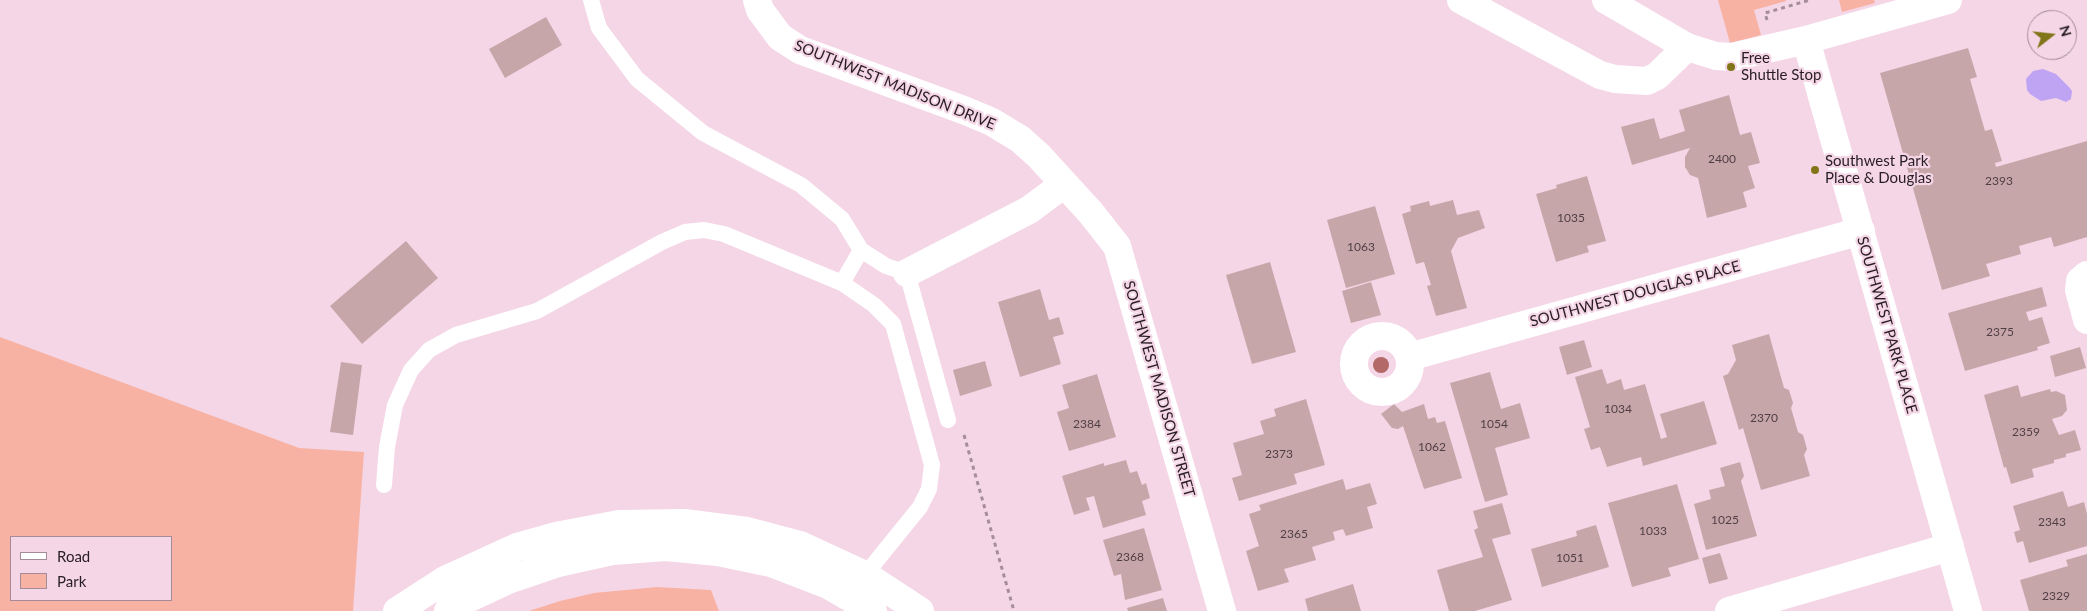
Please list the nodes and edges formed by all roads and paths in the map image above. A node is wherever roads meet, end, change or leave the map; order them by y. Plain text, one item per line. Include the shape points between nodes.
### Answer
1 (591, 0) edge
2 (757, 0) edge
3 (1461, 0) edge
4 (1606, 0) edge
5 (1810, 0) edge
6 (1948, 0) edge
7 (1796, 2) edge
8 (1765, 13) dead end
9 (1806, 40) junction
10 (1687, 47) junction
11 (1064, 184) junction
12 (1861, 231) junction
13 (861, 250) junction
14 (907, 273) junction
15 (2087, 275) edge
16 (842, 283) junction
17 (2087, 320) edge
18 (1409, 357) dead end
19 (948, 420) joint
20 (384, 484) dead end
21 (1950, 547) junction
22 (865, 575) junction
23 (454, 606) edge
24 (397, 611) edge
25 (873, 611) edge
26 (920, 611) edge
27 (1014, 611) edge
28 (1222, 611) edge
29 (1729, 611) edge
30 (1968, 611) edge

1 - 13 lane via 599,28 637,79 704,132 801,186 842,220
2 - 11 main road, SOUTHWEST MADISON DRIVE via 760,10 780,37 800,50 992,122 1020,139
3 - 10 main road via 1600,75 1615,79 1647,81 1657,76
4 - 10 main road
5 - 7 path
6 - 9 main road
7 - 8 path
9 - 10 main road via 1732,57
9 - 12 main road, SOUTHWEST PARK PLACE
11 - 14 main road via 1030,210
11 - 28 main road, SOUTHWEST MADISON STREET via 1091,213 1120,253
12 - 18 main road, SOUTHWEST DOUGLAS PLACE
12 - 21 main road, SOUTHWEST PARK PLACE
13 - 14 lane via 886,266
13 - 16 lane
14 - 19 lane
15 - 17 main road via 2080,281 2079,290
16 - 20 lane via 724,234 704,230 677,235 537,310 456,335 429,350 412,370 395,405
16 - 22 lane via 874,305 893,324 932,464 929,489 920,507
19 - 27 path via 962,428
21 - 29 main road
21 - 30 main road, SOUTHWEST PARK PLACE
22 - 24 main road via 800,545 762,534 710,525 619,524 517,547 439,584
22 - 26 main road
23 - 25 main road via 508,580 558,563 612,551 666,547 718,552 771,563 828,585

